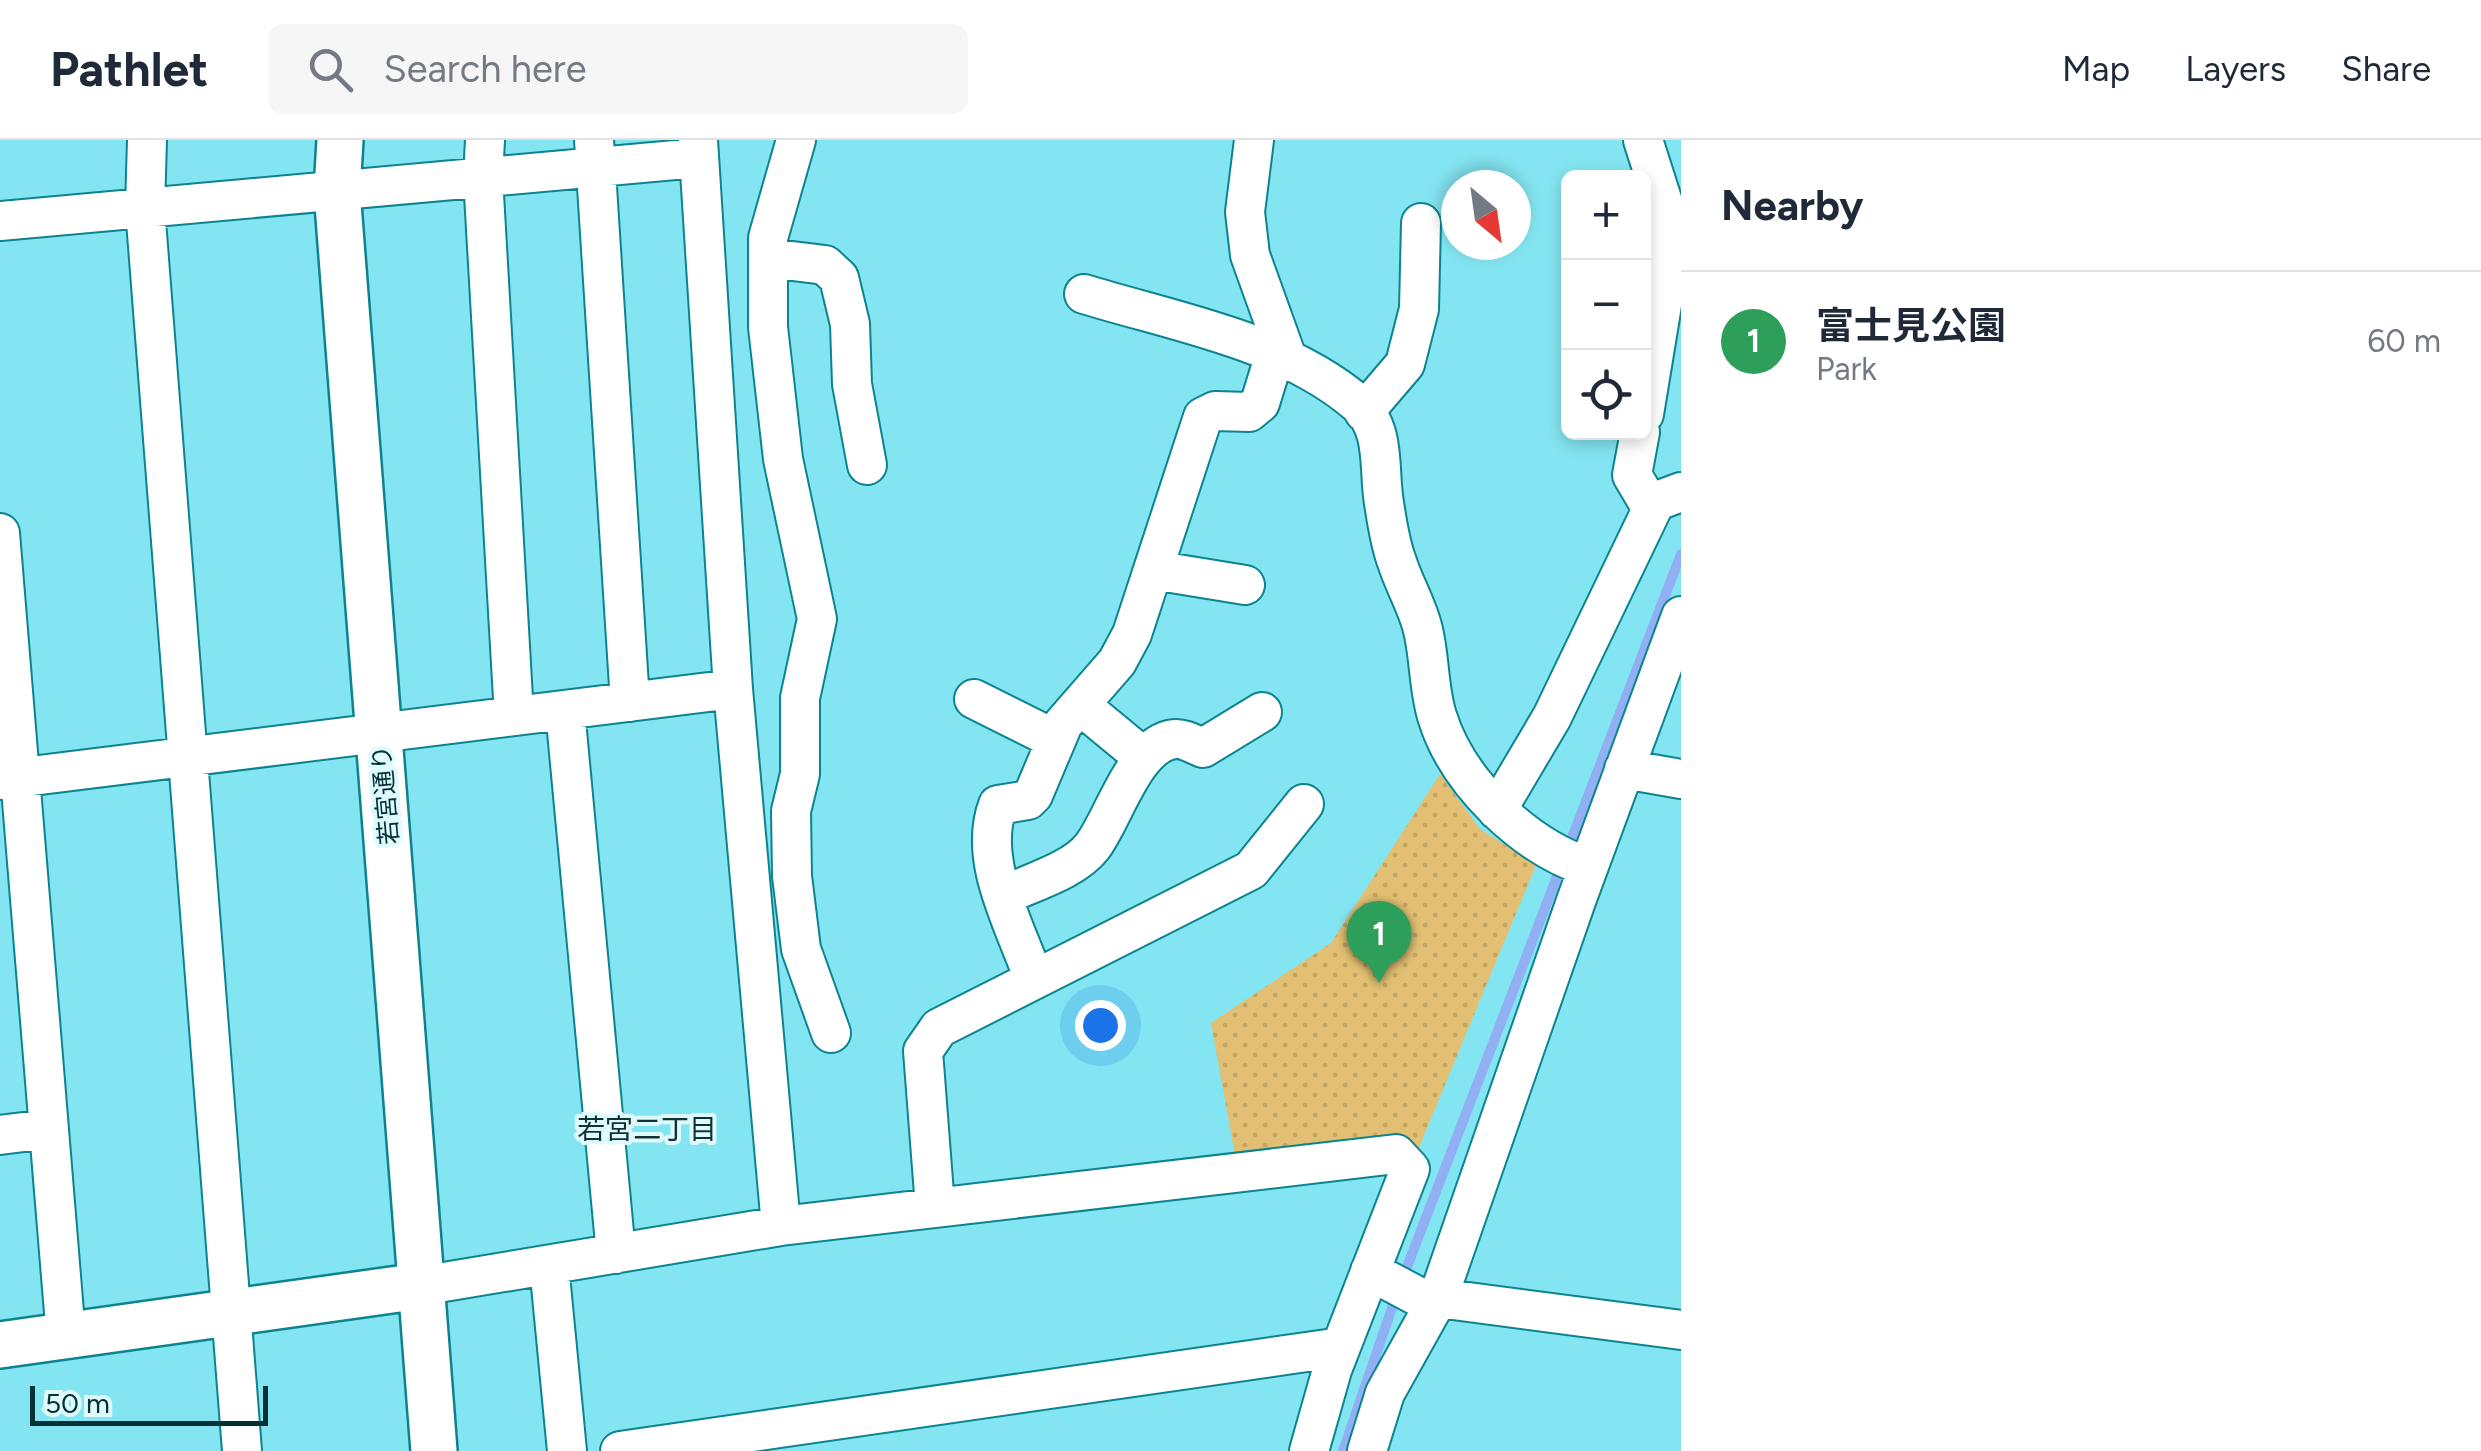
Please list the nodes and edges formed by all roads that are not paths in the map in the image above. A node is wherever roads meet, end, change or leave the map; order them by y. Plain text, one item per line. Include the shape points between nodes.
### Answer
1 (147, 140) edge
2 (340, 140) edge
3 (796, 140) edge
4 (1254, 140) edge
5 (1643, 140) edge
6 (697, 149) edge
7 (594, 154) edge
8 (484, 159) edge
9 (336, 191) junction
10 (146, 208) junction
11 (0, 221) edge
12 (1421, 223) dead end
13 (768, 258) junction
14 (1084, 294) dead end
15 (1281, 356) junction
16 (1651, 371) edge
17 (1364, 412) junction
18 (1639, 440) edge
19 (867, 465) dead end
20 (1667, 500) edge
21 (0, 533) edge
22 (1153, 570) junction
23 (1245, 585) dead end
24 (1681, 616) edge
25 (733, 689) junction
26 (974, 700) dead end
27 (630, 702) junction
28 (1080, 705) junction
29 (565, 710) junction
30 (1262, 712) dead end
31 (514, 716) junction
32 (380, 733) junction
33 (1056, 740) junction
34 (188, 756) junction
35 (1143, 758) junction
36 (1624, 769) junction
37 (10, 778) edge
38 (1681, 779) edge
39 (1304, 804) dead end
40 (1498, 810) junction
41 (1588, 867) junction
42 (1005, 895) junction
43 (16, 946) edge
44 (1033, 977) junction
45 (831, 1033) dead end
46 (48, 1129) junction
47 (0, 1135) edge
48 (936, 1207) junction
49 (781, 1226) junction
50 (616, 1254) junction
51 (549, 1264) junction
52 (1370, 1270) junction
53 (420, 1286) junction
54 (1436, 1302) junction
55 (230, 1314) junction
56 (1681, 1330) edge
57 (66, 1336) junction
58 (0, 1345) edge
59 (1340, 1347) junction
60 (242, 1451) edge
61 (434, 1451) edge
62 (567, 1451) edge
63 (620, 1451) edge
64 (1309, 1451) edge
65 (1366, 1451) edge

1 - 10 street
2 - 9 street, 若宮通り
3 - 13 street
4 - 15 street via 1245,212 1250,255
5 - 16 street via 1666,212 1669,262
6 - 7 street
6 - 25 street
7 - 8 street
7 - 27 street
8 - 9 street
8 - 31 street
9 - 10 street
9 - 32 street, 若宮通り
10 - 11 street
10 - 34 street
12 - 17 street via 1419,309 1405,364
13 - 19 street via 825,265 839,278
13 - 45 street via 768,327 783,458 818,619 800,698 792,876 801,949
14 - 15 street
15 - 17 street
15 - 22 street via 1260,403 1249,412 1202,417
17 - 40 street via 1381,442 1387,518 1423,628 1438,720
18 - 20 street via 1632,475
20 - 40 street
21 - 37 street
22 - 23 street
22 - 28 street via 1117,662
24 - 36 street
25 - 27 street
25 - 49 street
26 - 33 street
27 - 29 street
28 - 33 street
28 - 35 street
29 - 31 street
29 - 50 street
30 - 35 street via 1204,748 1178,738
31 - 32 street
32 - 34 street
32 - 53 street, 若宮通り
33 - 42 street via 1033,794 998,806 991,824 992,860
34 - 37 street
34 - 55 street
35 - 42 street via 1092,848
36 - 38 street
36 - 41 street
37 - 43 street
39 - 44 street via 1250,870
40 - 41 street via 1560,858
41 - 54 street
42 - 44 street
43 - 46 street
44 - 48 street via 938,1028 923,1051
46 - 47 street
46 - 57 street
48 - 49 street
48 - 52 street via 1396,1154 1410,1169
49 - 50 street
50 - 51 street
51 - 53 street
51 - 62 street
52 - 54 street
52 - 59 street
53 - 55 street
53 - 61 street, 若宮通り
54 - 56 street
54 - 65 street via 1385,1393
55 - 57 street
55 - 60 street
57 - 58 street
59 - 63 street
59 - 64 street

